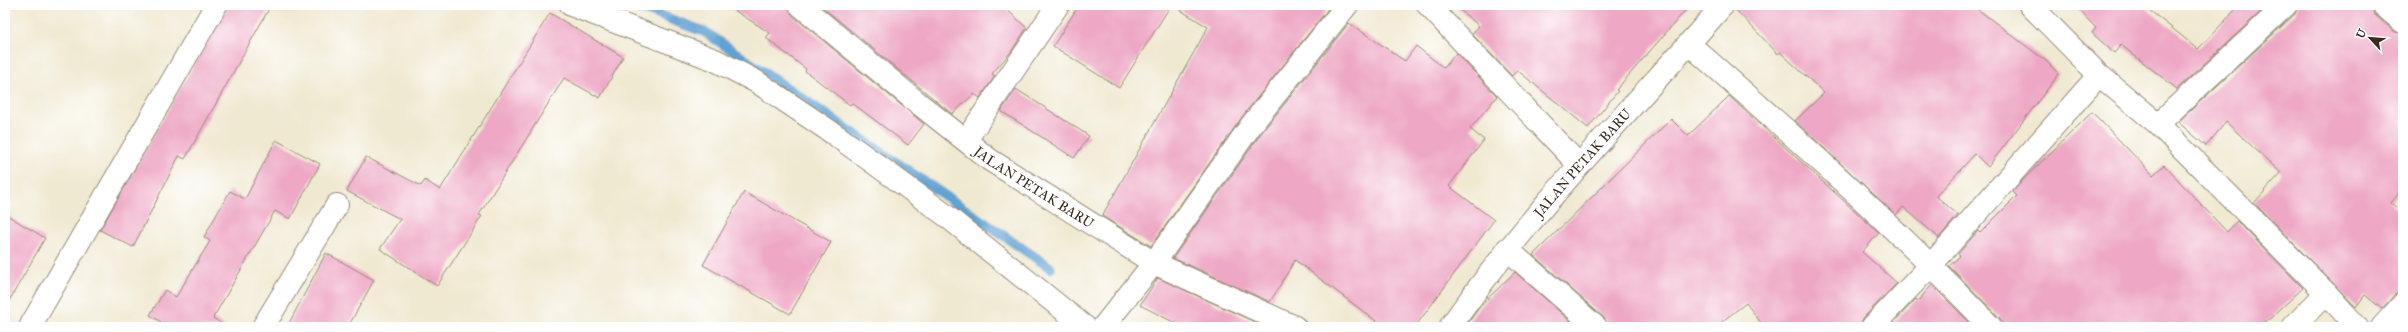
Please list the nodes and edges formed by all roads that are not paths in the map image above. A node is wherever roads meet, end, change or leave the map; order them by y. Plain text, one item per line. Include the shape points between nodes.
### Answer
1 (216, 5) edge
2 (571, 5) edge
3 (800, 5) edge
4 (1058, 5) edge
5 (1347, 5) edge
6 (1428, 5) edge
7 (1723, 5) edge
8 (2030, 5) edge
9 (2286, 5) edge
10 (2383, 5) edge
11 (2403, 22) edge
12 (1689, 44) junction
13 (2099, 76) junction
14 (2158, 124) junction
15 (966, 140) junction
16 (1578, 165) junction
17 (338, 205) dead end
18 (1507, 249) junction
19 (1154, 264) junction
20 (1932, 264) junction
21 (2326, 293) junction
22 (2403, 304) edge
23 (31, 325) dead end
24 (263, 327) edge
25 (1085, 327) edge
26 (1103, 327) edge
27 (1295, 327) edge
28 (1450, 327) edge
29 (1596, 327) edge
30 (1872, 327) edge
31 (1991, 327) edge
32 (2293, 327) edge
33 (2357, 327) edge
34 (2382, 327) edge

1 - 23 street
2 - 25 street via 715,60 757,82 837,136 944,214
3 - 15 street, JALAN PETAK BARU
4 - 15 street
5 - 19 street via 1252,124
6 - 16 street
7 - 12 street, JALAN PETAK BARU
8 - 13 street
9 - 14 street
10 - 11 street
12 - 16 street, JALAN PETAK BARU
12 - 20 street via 1788,130
13 - 14 street
13 - 20 street
14 - 21 street
15 - 19 street, JALAN PETAK BARU via 990,160
16 - 18 street, JALAN PETAK BARU
17 - 24 street
18 - 28 street, JALAN PETAK BARU
18 - 29 street
19 - 26 street
19 - 27 street, JALAN PETAK BARU
20 - 30 street
20 - 31 street
21 - 32 street
21 - 33 street
22 - 34 street

